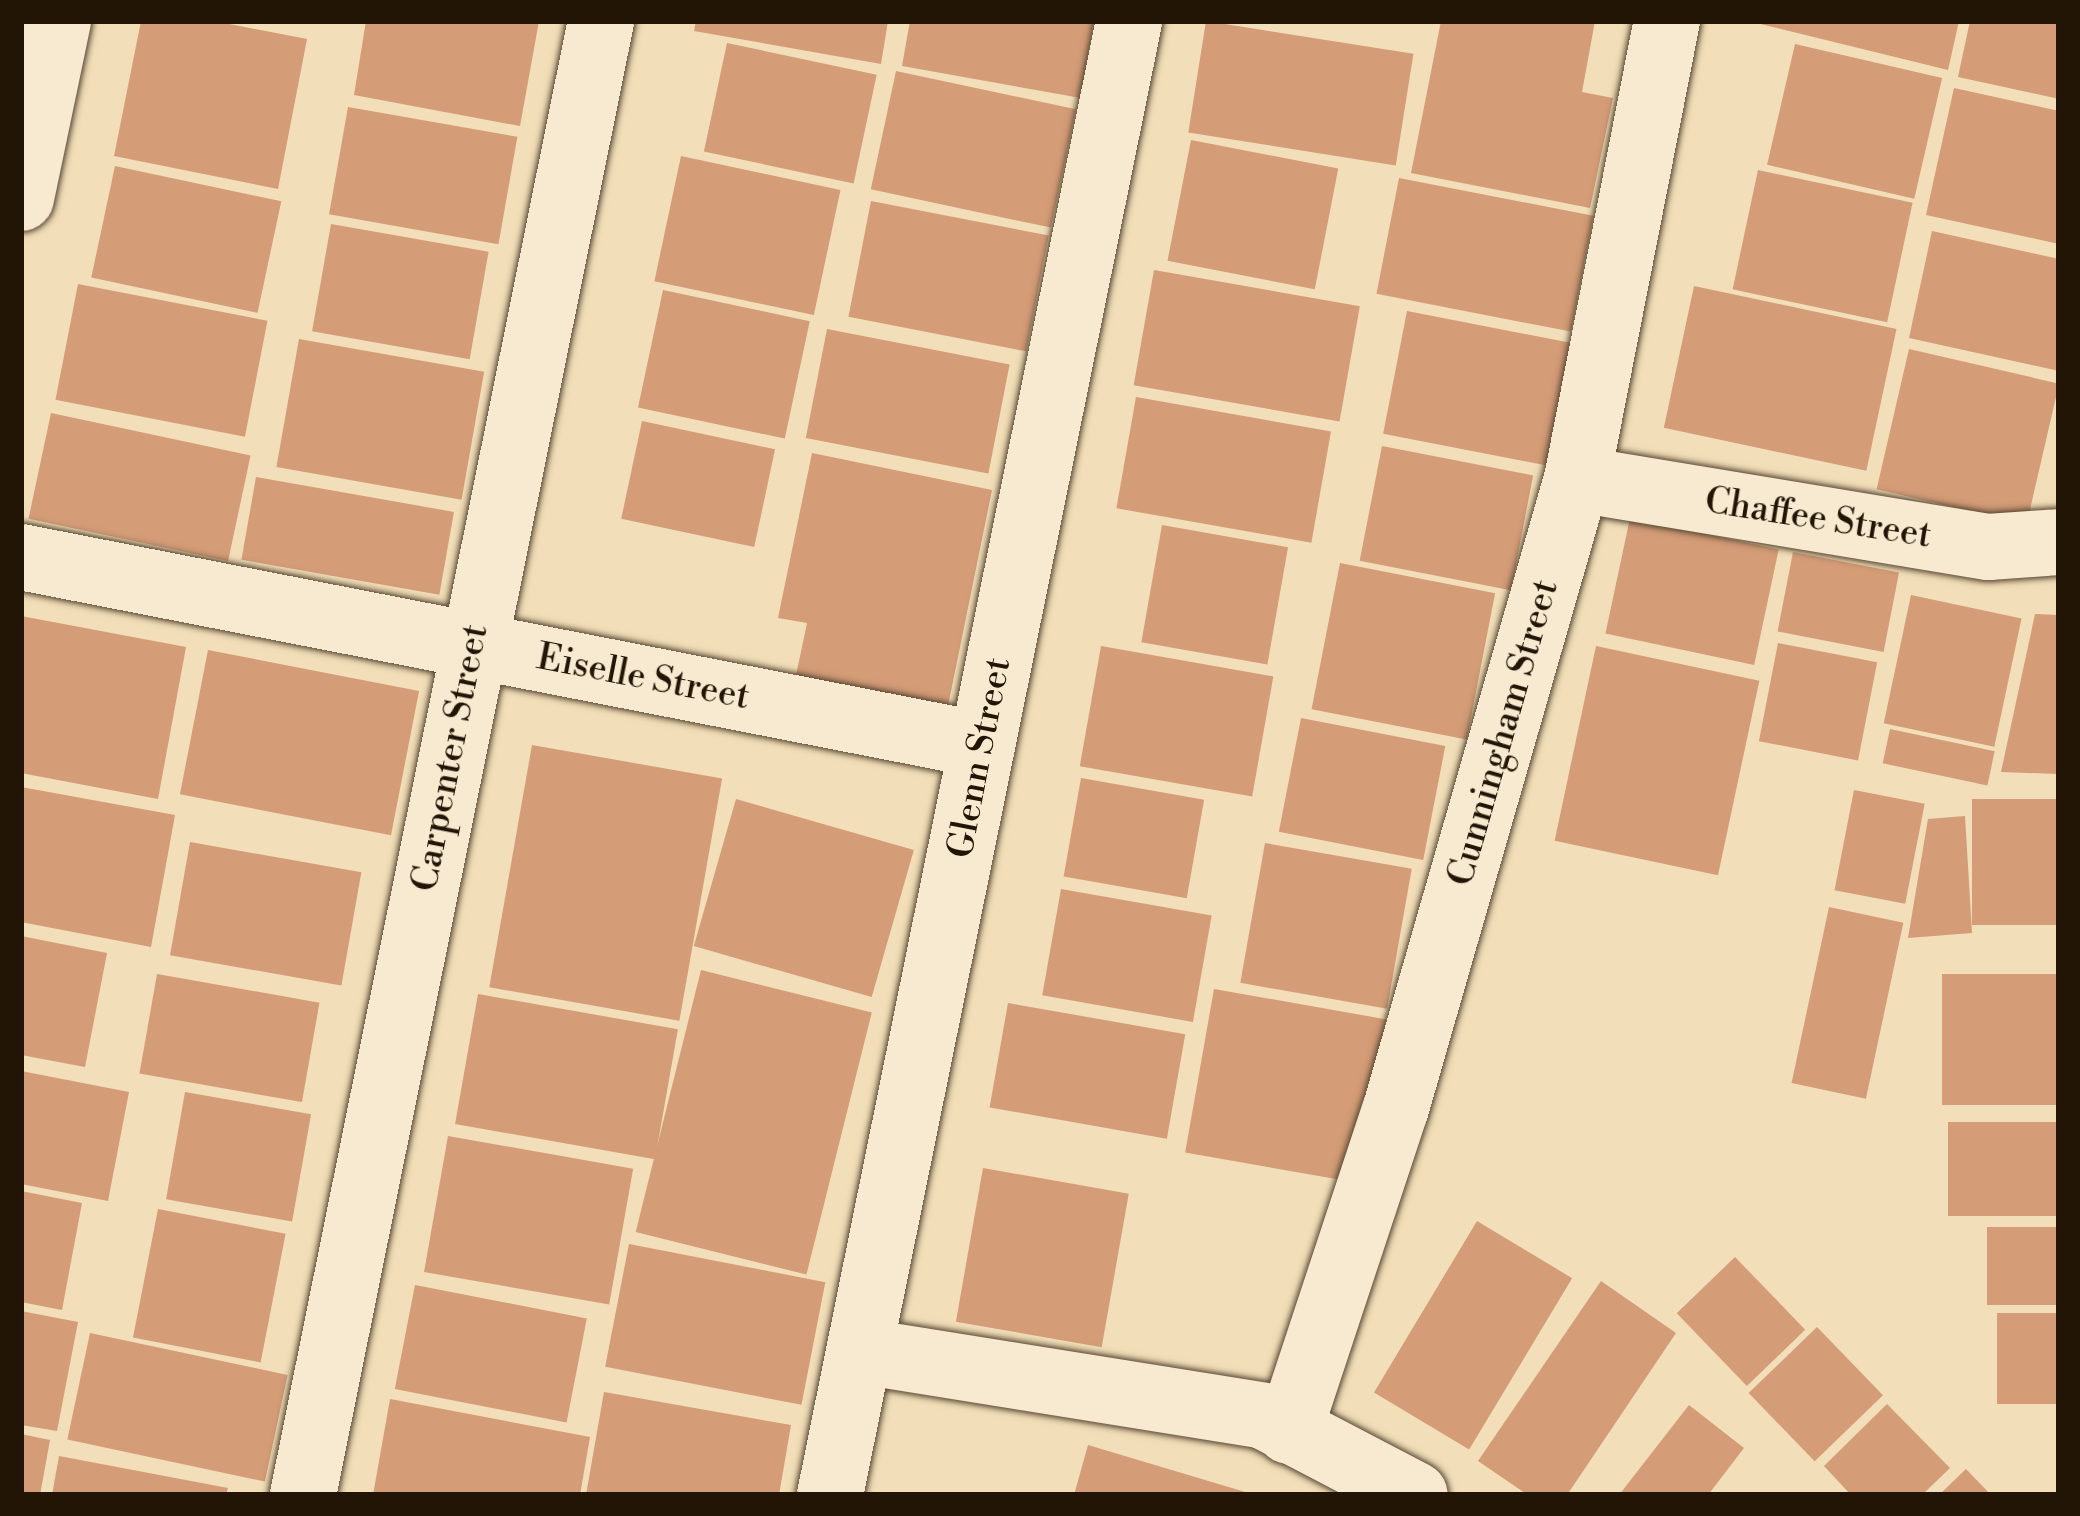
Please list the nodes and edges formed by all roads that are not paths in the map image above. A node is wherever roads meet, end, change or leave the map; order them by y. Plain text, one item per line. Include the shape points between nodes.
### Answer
1 (58, 21) edge
2 (601, 21) edge
3 (1130, 21) edge
4 (1667, 21) edge
5 (21, 198) edge
6 (1576, 478) junction
7 (2059, 542) edge
8 (21, 557) edge
9 (474, 644) junction
10 (982, 745) junction
11 (860, 1351) junction
12 (1289, 1432) junction
13 (303, 1495) edge
14 (830, 1495) edge
15 (1415, 1495) edge

1 - 5 street
2 - 9 street, Carpenter Street
3 - 10 street, Glenn Street
4 - 6 street, Cunningham Street
6 - 7 street, Chaffee Street via 1988,547
6 - 12 street, Cunningham Street via 1396,1108
8 - 9 street, Eiselle Street
9 - 10 street, Eiselle Street
9 - 13 street, Carpenter Street
10 - 11 street, Glenn Street
11 - 12 street via 1264,1417
11 - 14 street, Glenn Street
12 - 15 street

